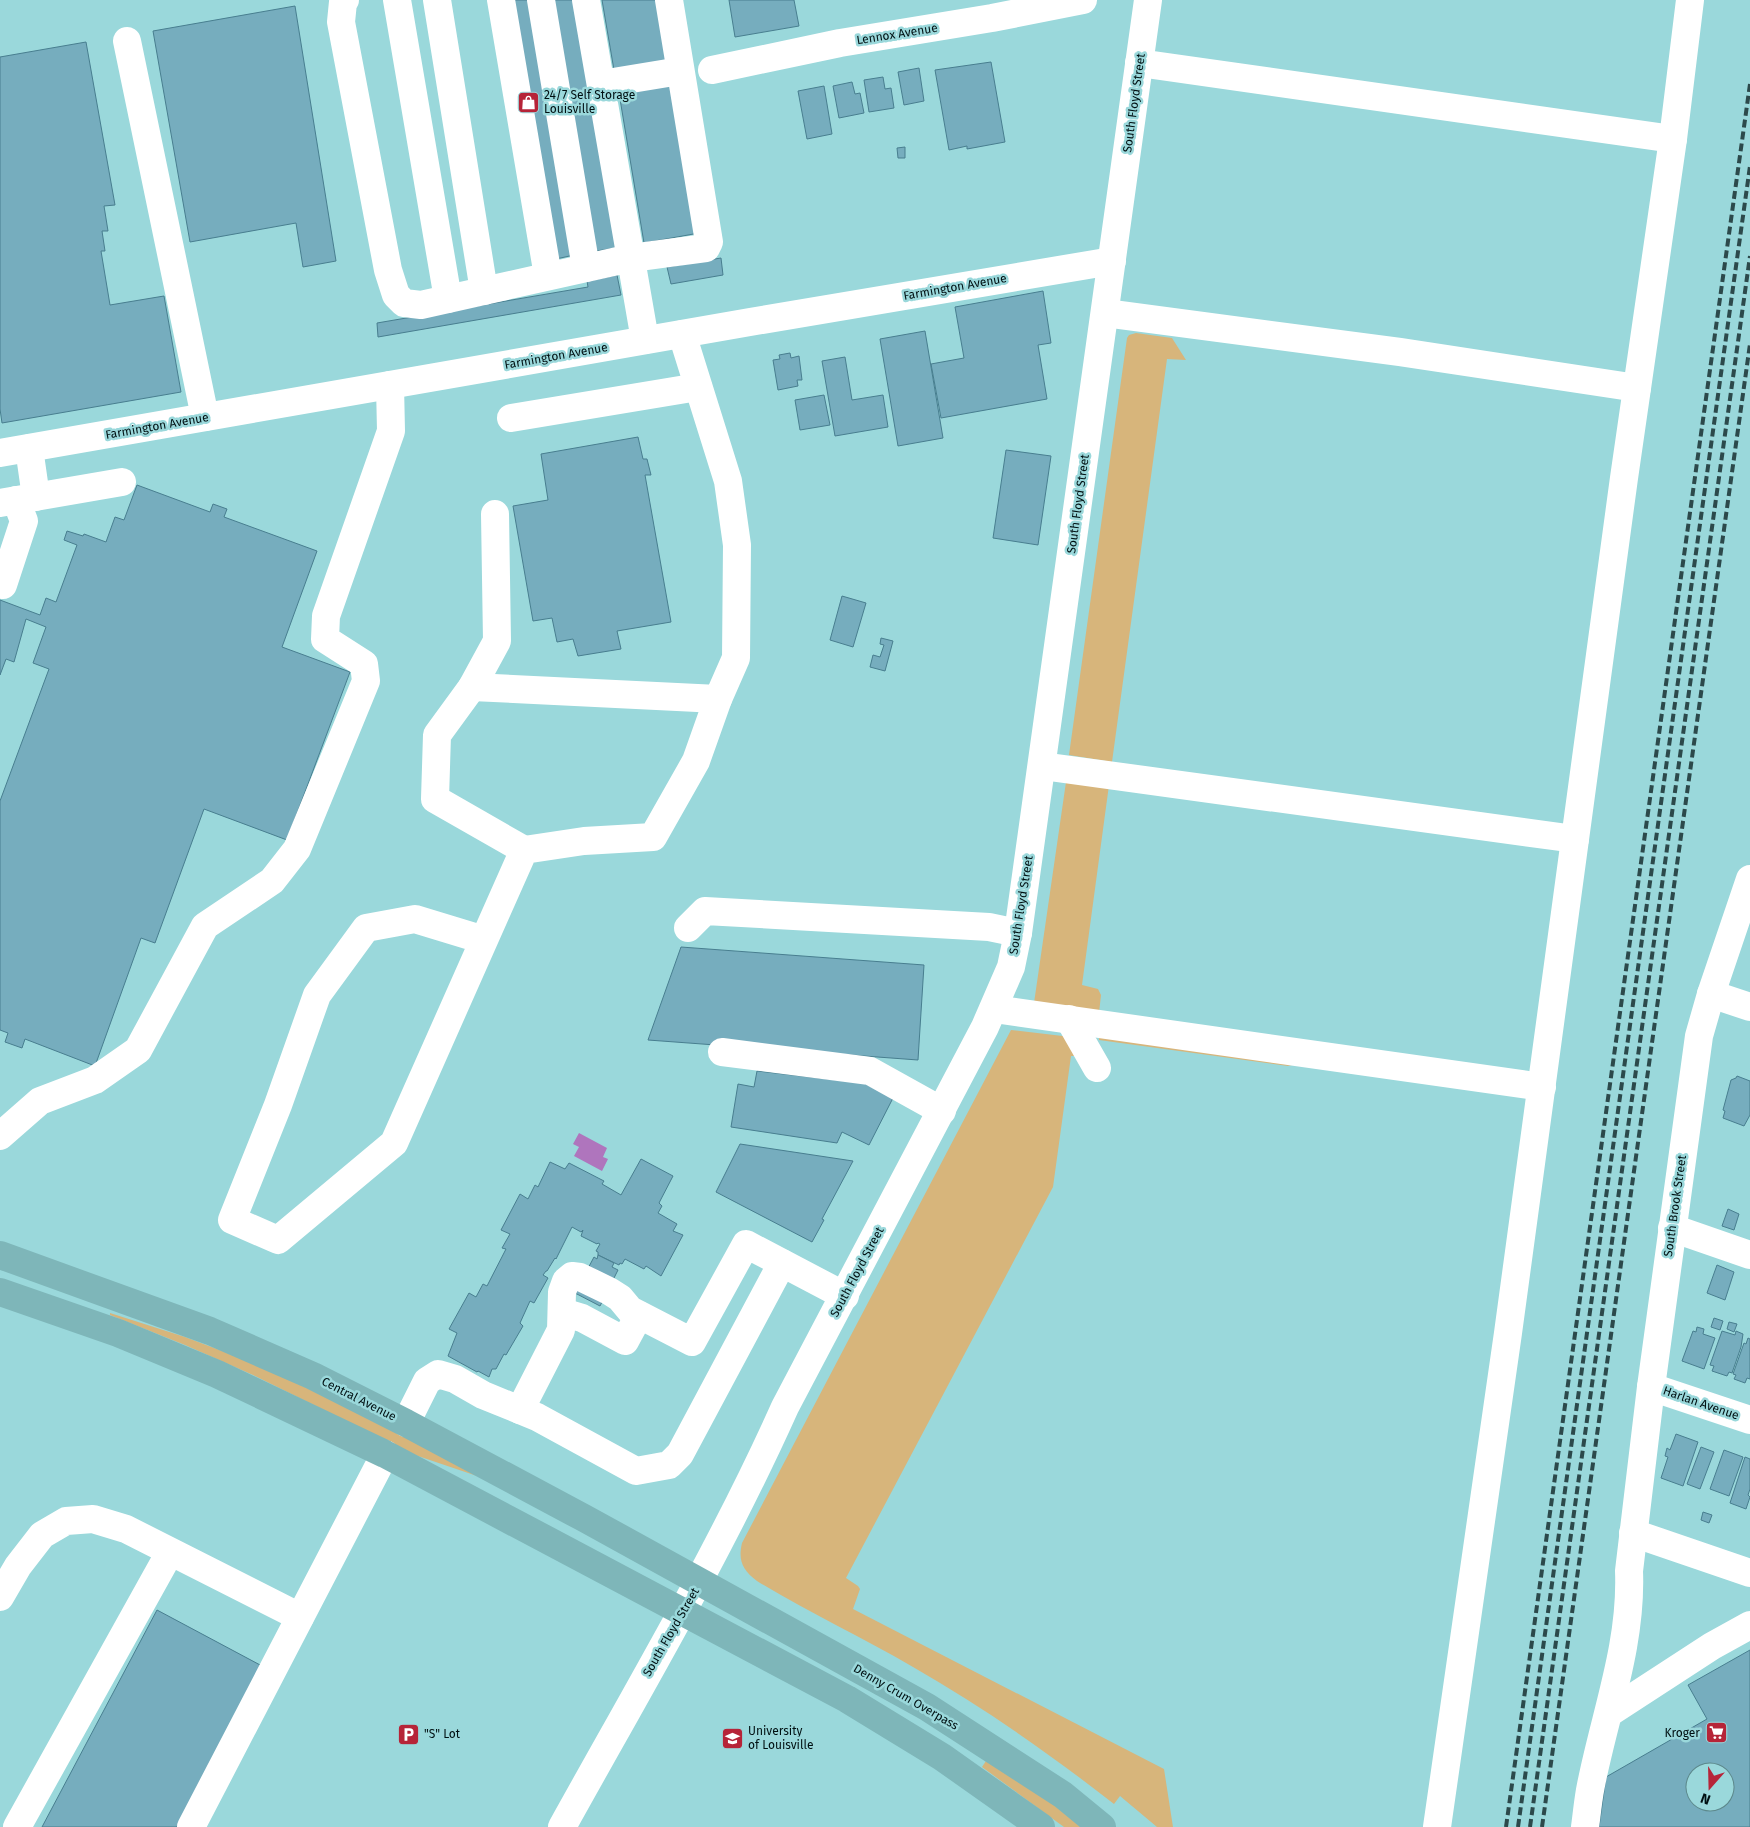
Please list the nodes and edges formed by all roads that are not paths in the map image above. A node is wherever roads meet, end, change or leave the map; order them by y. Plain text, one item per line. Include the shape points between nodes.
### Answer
1 (345, 0) edge
2 (397, 0) edge
3 (437, 0) edge
4 (501, 0) edge
5 (541, 0) edge
6 (586, 0) edge
7 (669, 0) edge
8 (1083, 0) edge
9 (1148, 0) edge
10 (1690, 0) edge
11 (127, 41) dead end
12 (1139, 63) junction
13 (712, 70) dead end
14 (680, 71) junction
15 (602, 84) junction
16 (1673, 139) junction
17 (631, 258) junction
18 (1112, 261) junction
19 (586, 268) junction
20 (548, 276) junction
21 (484, 291) junction
22 (448, 299) junction
23 (1105, 313) junction
24 (682, 334) junction
25 (646, 340) junction
26 (390, 385) junction
27 (698, 387) junction
28 (1637, 388) junction
29 (205, 417) junction
30 (511, 418) dead end
31 (29, 448) junction
32 (0, 453) edge
33 (122, 482) dead end
34 (17, 500) edge
35 (496, 514) dead end
36 (3, 585) dead end
37 (472, 687) junction
38 (718, 699) junction
39 (1042, 766) junction
40 (1575, 839) junction
41 (524, 850) junction
42 (1750, 879) edge
43 (688, 928) dead end
44 (1018, 933) junction
45 (484, 940) junction
46 (1711, 994) junction
47 (1750, 1007) edge
48 (994, 1009) junction
49 (1069, 1019) junction
50 (722, 1052) dead end
51 (1097, 1068) dead end
52 (1542, 1087) junction
53 (942, 1112) junction
54 (0, 1136) edge
55 (1672, 1228) junction
56 (0, 1255) edge
57 (1750, 1255) edge
58 (782, 1263) junction
59 (0, 1292) edge
60 (845, 1296) junction
61 (562, 1312) junction
62 (639, 1315) junction
63 (692, 1342) junction
64 (730, 1361) junction
65 (1651, 1387) junction
66 (520, 1410) junction
67 (1750, 1420) edge
68 (406, 1423) junction
69 (385, 1454) junction
70 (1633, 1536) junction
71 (170, 1552) junction
72 (1750, 1573) edge
73 (700, 1581) junction
74 (0, 1597) edge
75 (682, 1612) junction
76 (300, 1617) junction
77 (1750, 1625) edge
78 (1609, 1712) junction
79 (17, 1827) edge
80 (191, 1827) edge
81 (562, 1827) edge
82 (1041, 1827) edge
83 (1102, 1827) edge
84 (1437, 1827) edge
85 (1585, 1827) edge

1 - 22 street via 341,22 388,270 396,295 404,303 421,305
2 - 22 street
3 - 21 street
4 - 20 street
5 - 19 street
6 - 15 street
7 - 14 street
8 - 13 street, Lennox Avenue via 840,43
9 - 12 street, South Floyd Street
10 - 16 street
11 - 29 street
12 - 16 street
12 - 18 street, South Floyd Street
14 - 15 street
14 - 17 street via 709,242 706,248
15 - 17 street
16 - 28 street
17 - 19 street
17 - 25 street
18 - 23 street, South Floyd Street
18 - 24 street, Farmington Avenue
19 - 20 street
20 - 21 street
21 - 22 street
23 - 28 street via 1400,352
23 - 39 street, South Floyd Street
24 - 25 street, Farmington Avenue
24 - 27 street
25 - 26 street, Farmington Avenue
26 - 29 street, Farmington Avenue
26 - 54 street via 391,431 326,616 325,639 364,664 366,681 297,849 272,881 205,926 138,1050 95,1080 40,1101
27 - 30 street
27 - 38 street via 728,481 737,546 736,658
28 - 40 street
29 - 31 street, Farmington Avenue
31 - 32 street, Farmington Avenue
31 - 34 street
33 - 34 street
34 - 36 street via 24,521
35 - 37 street via 497,641
37 - 38 street
37 - 41 street via 437,735 435,798
38 - 41 street via 696,761 653,837 584,841
39 - 40 street
39 - 44 street, South Floyd Street
40 - 52 street
41 - 45 street
42 - 46 street, South Brook Street
43 - 44 street via 705,911 989,927
44 - 48 street, South Floyd Street via 1011,967
45 - 45 street via 394,1143 278,1240 232,1220 317,995 366,928 415,919
46 - 47 street
46 - 55 street, South Brook Street via 1699,1036
48 - 49 street
48 - 53 street, South Floyd Street
49 - 51 street
49 - 52 street
50 - 53 street via 870,1071
52 - 84 street
53 - 60 street, South Floyd Street
55 - 57 street
55 - 65 street, South Brook Street
56 - 68 main road, Central Avenue via 210,1331 313,1376
58 - 60 street
58 - 63 street via 746,1244
58 - 64 street
59 - 69 main road via 118,1333 217,1374
60 - 73 street, South Floyd Street via 785,1407
61 - 62 street via 582,1318 625,1341
61 - 62 street via 562,1292 572,1276 609,1291
61 - 66 street via 561,1330
62 - 63 street
63 - 64 street
64 - 66 street via 680,1454 669,1465 636,1471
65 - 67 street, Harlan Avenue
65 - 70 street, South Brook Street
66 - 68 street via 438,1374 427,1382
68 - 73 main road, Central Avenue
69 - 75 main road
69 - 76 street
70 - 72 street
70 - 78 street, South Brook Street via 1630,1596 1619,1671
71 - 74 street via 126,1529 101,1521 66,1521 42,1535
71 - 76 street
71 - 79 street
73 - 75 street, South Floyd Street
73 - 83 main road, Denny Crum Overpass via 927,1707 1063,1795
75 - 81 street, South Floyd Street
75 - 82 main road via 847,1699 942,1757
76 - 80 street
77 - 78 street
78 - 85 street, South Brook Street via 1590,1786

